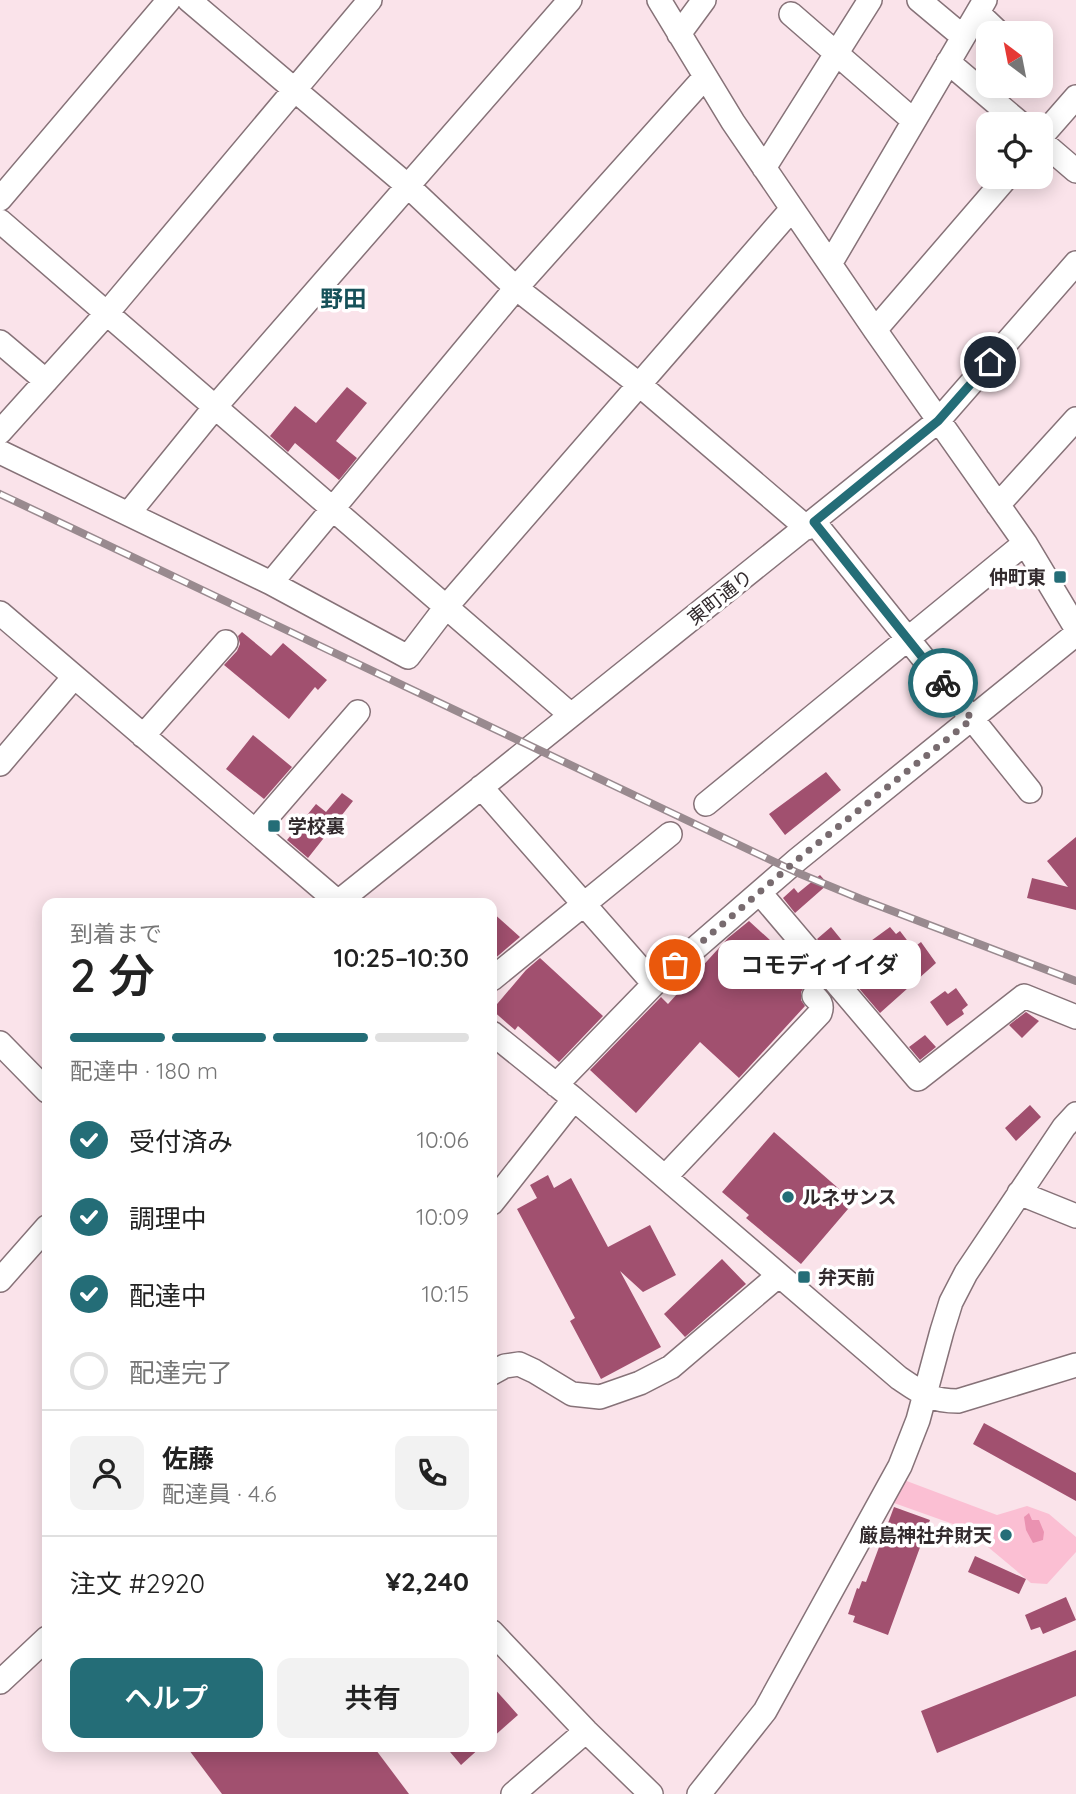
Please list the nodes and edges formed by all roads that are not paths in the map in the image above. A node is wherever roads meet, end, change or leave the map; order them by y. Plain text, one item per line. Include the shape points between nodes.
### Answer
1 (169, 0) edge
2 (190, 0) edge
3 (370, 0) edge
4 (570, 0) edge
5 (659, 0) edge
6 (704, 0) edge
7 (870, 0) edge
8 (919, 0) edge
9 (981, 7) edge
10 (792, 14) dead end
11 (679, 34) junction
12 (962, 36) junction
13 (836, 53) junction
14 (948, 62) junction
15 (705, 77) junction
16 (294, 89) junction
17 (1076, 97) edge
18 (1007, 112) edge
19 (914, 121) junction
20 (1053, 125) edge
21 (1053, 150) edge
22 (764, 168) junction
23 (1076, 171) edge
24 (409, 187) junction
25 (997, 189) edge
26 (0, 199) edge
27 (791, 210) junction
28 (0, 221) edge
29 (1076, 263) edge
30 (830, 264) junction
31 (516, 288) junction
32 (107, 313) junction
33 (875, 330) junction
34 (0, 342) edge
35 (46, 381) junction
36 (640, 386) junction
37 (215, 408) junction
38 (1076, 419) edge
39 (938, 421) junction
40 (0, 432) edge
41 (0, 452) edge
42 (998, 505) junction
43 (332, 509) junction
44 (128, 513) junction
45 (811, 525) junction
46 (1025, 543) junction
47 (271, 583) junction
48 (446, 607) junction
49 (0, 613) edge
50 (1076, 628) edge
51 (1076, 634) edge
52 (908, 637) junction
53 (226, 642) dead end
54 (74, 677) junction
55 (358, 712) dead end
56 (571, 715) junction
57 (972, 719) junction
58 (143, 736) junction
59 (0, 764) edge
60 (481, 787) junction
61 (1030, 791) dead end
62 (706, 804) dead end
63 (255, 831) junction
64 (670, 834) dead end
65 (760, 893) junction
66 (332, 898) edge
67 (344, 898) edge
68 (584, 904) junction
69 (497, 975) edge
70 (654, 984) junction
71 (814, 996) dead end
72 (1076, 1017) edge
73 (497, 1037) edge
74 (0, 1043) edge
75 (42, 1086) edge
76 (565, 1092) junction
77 (1076, 1114) edge
78 (665, 1177) junction
79 (1019, 1193) junction
80 (497, 1195) edge
81 (1076, 1216) edge
82 (42, 1233) edge
83 (779, 1275) junction
84 (0, 1280) edge
85 (1076, 1366) edge
86 (497, 1370) edge
87 (925, 1396) junction
88 (497, 1637) edge
89 (42, 1643) edge
90 (0, 1682) edge
91 (586, 1731) junction
92 (513, 1794) edge
93 (651, 1794) edge
94 (699, 1794) edge

1 - 26 street
2 - 16 street
3 - 16 street
4 - 24 street
5 - 11 street
6 - 11 street
7 - 13 street
8 - 12 street
9 - 12 street
10 - 13 street
11 - 15 street
12 - 14 street
13 - 19 street
13 - 22 street
14 - 18 street
14 - 19 street
15 - 22 street
15 - 31 street
16 - 24 street
16 - 32 street
17 - 20 street
19 - 30 street
21 - 23 street
22 - 27 street
24 - 31 street
24 - 37 street
25 - 33 street
27 - 30 street
27 - 36 street
28 - 32 street
29 - 39 street, 東町通り
30 - 33 street
31 - 36 street
31 - 43 street
32 - 35 street
32 - 37 street
33 - 39 street
34 - 35 street
35 - 40 street
36 - 45 street
36 - 48 street
37 - 43 street
37 - 44 street
38 - 42 street
39 - 42 street
39 - 45 street, 東町通り
41 - 44 street
42 - 46 street
43 - 47 street
43 - 48 street
44 - 47 street
45 - 52 street
45 - 56 street, 東町通り
46 - 50 street
46 - 52 street
47 - 48 street via 408,657
48 - 56 street
49 - 54 street
51 - 57 street
52 - 57 street
52 - 62 street
53 - 58 street
54 - 58 street
54 - 59 street
55 - 63 street
56 - 60 street, 東町通り
57 - 61 street
57 - 65 street
58 - 63 street
60 - 67 street, 東町通り
60 - 68 street
63 - 66 street
64 - 68 street
65 - 70 street
65 - 72 street via 918,1079 1024,996
68 - 69 street
68 - 70 street
70 - 76 street
71 - 78 street via 822,1007 820,1013
73 - 76 street
74 - 75 street
76 - 78 street
76 - 80 street
77 - 79 street
78 - 83 street
79 - 81 street
79 - 87 street via 951,1303
82 - 84 street
83 - 86 street via 671,1367 600,1397 572,1394 519,1364
83 - 87 street
85 - 87 street via 958,1401
87 - 94 street via 900,1466 772,1699
88 - 91 street
89 - 90 street
91 - 92 street
91 - 93 street

